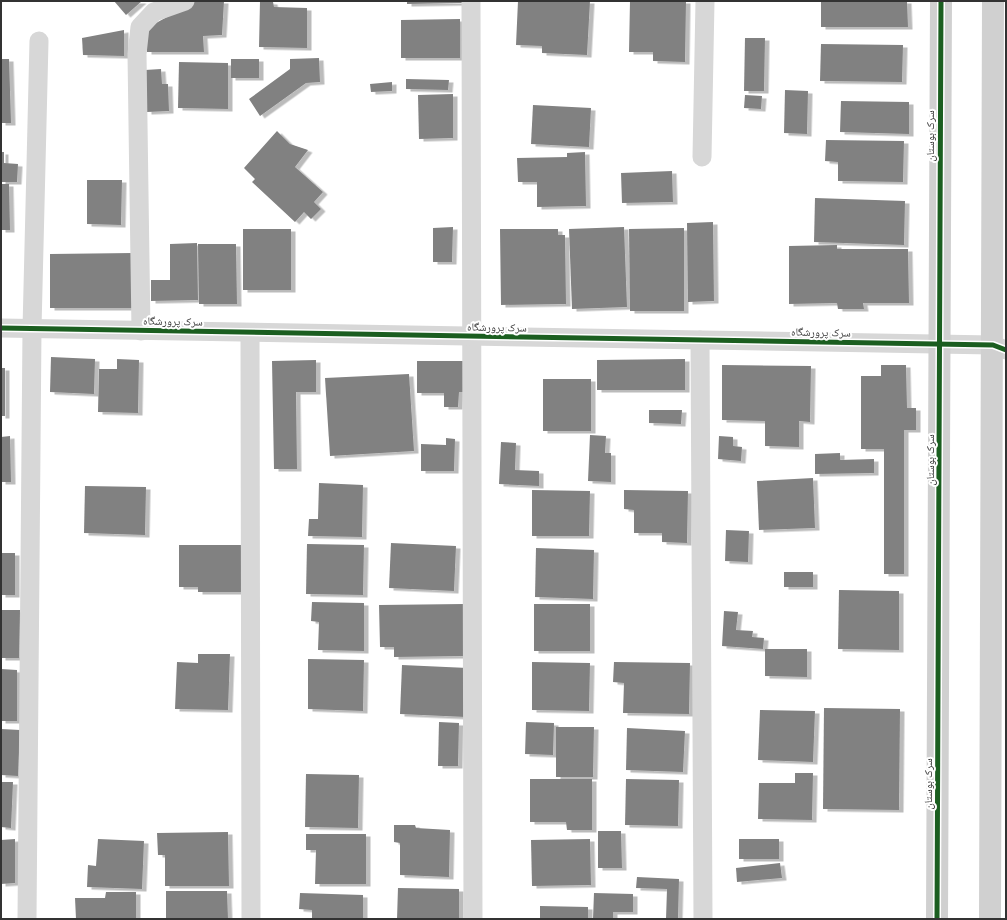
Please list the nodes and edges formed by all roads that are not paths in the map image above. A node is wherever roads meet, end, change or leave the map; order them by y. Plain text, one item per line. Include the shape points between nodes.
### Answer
1 (185, 1) edge
2 (471, 1) edge
3 (705, 1) edge
4 (941, 1) edge
5 (993, 1) edge
6 (39, 41) dead end
7 (702, 157) dead end
8 (1, 328) edge
9 (32, 329) junction
10 (142, 331) junction
11 (250, 332) junction
12 (472, 336) junction
13 (700, 340) junction
14 (940, 345) junction
15 (999, 348) edge
16 (27, 919) edge
17 (251, 919) edge
18 (473, 919) edge
19 (703, 919) edge
20 (937, 919) edge
21 (990, 919) edge

1 - 10 street via 154,12 140,27 137,54
2 - 12 street
3 - 7 street
4 - 14 street, سرک بوستان
5 - 15 street
6 - 9 street
8 - 9 street, سرک پرورشگاه
9 - 10 street, سرک پرورشگاه
9 - 16 street
10 - 11 street, سرک پرورشگاه
11 - 12 street, سرک پرورشگاه
11 - 17 street
12 - 13 street, سرک پرورشگاه
12 - 18 street
13 - 14 street, سرک پرورشگاه
13 - 19 street
14 - 15 street, سرک پرورشگاه
14 - 20 street, سرک بوستان
15 - 21 street

